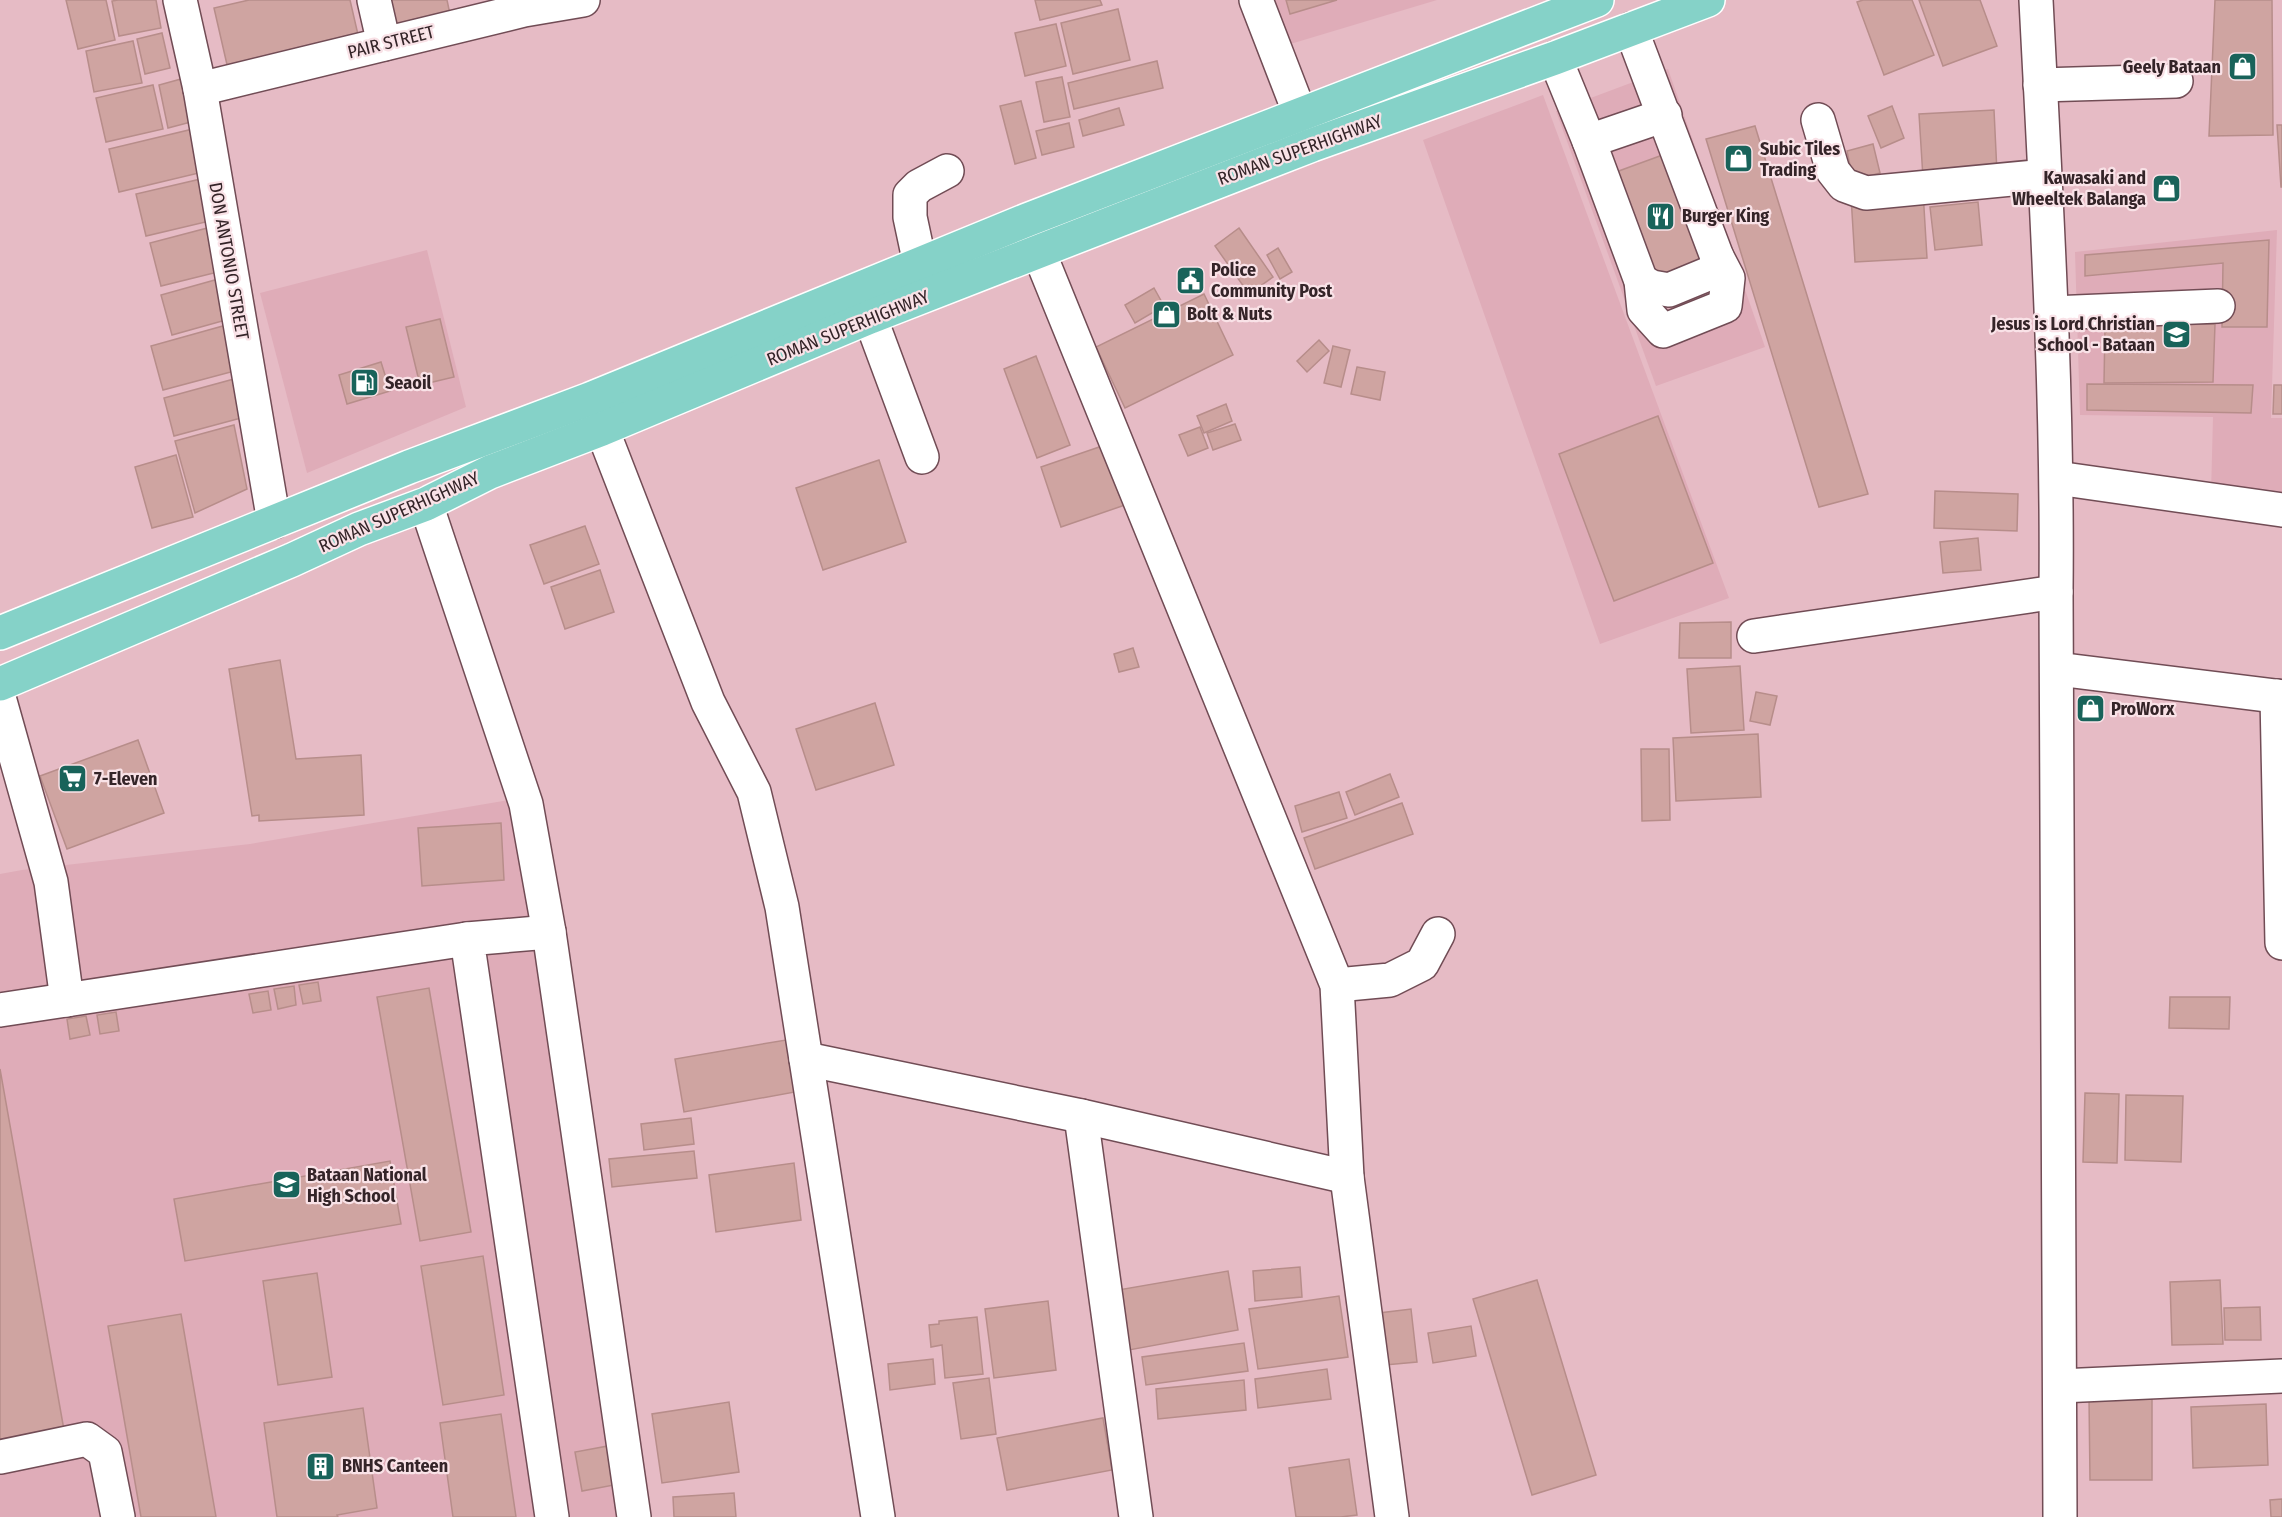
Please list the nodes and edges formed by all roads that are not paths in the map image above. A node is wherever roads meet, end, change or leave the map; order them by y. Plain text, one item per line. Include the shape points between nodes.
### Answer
1 (180, 0) edge
2 (374, 0) edge
3 (583, 0) edge
4 (1256, 0) edge
5 (1597, 0) edge
6 (1617, 0) edge
7 (1708, 0) edge
8 (2036, 0) edge
9 (523, 5) edge
10 (1631, 29) junction
11 (384, 44) junction
12 (1555, 58) junction
13 (2176, 81) dead end
14 (2040, 85) junction
15 (200, 89) junction
16 (1300, 114) junction
17 (1665, 115) junction
18 (1818, 120) dead end
19 (1589, 141) junction
20 (947, 171) dead end
21 (2044, 176) junction
22 (1038, 250) junction
23 (920, 264) junction
24 (2218, 306) dead end
25 (2052, 313) junction
26 (870, 317) junction
27 (602, 429) junction
28 (922, 456) dead end
29 (2057, 478) junction
30 (426, 504) junction
31 (2282, 510) edge
32 (274, 522) junction
33 (2056, 592) junction
34 (0, 633) edge
35 (1754, 636) dead end
36 (2057, 669) junction
37 (0, 684) edge
38 (2279, 696) edge
39 (0, 701) edge
40 (549, 932) junction
41 (1438, 934) dead end
42 (467, 939) junction
43 (2282, 944) edge
44 (1337, 985) junction
45 (67, 1000) junction
46 (0, 1010) edge
47 (806, 1059) junction
48 (1081, 1116) junction
49 (1347, 1177) junction
50 (2282, 1376) edge
51 (2060, 1386) junction
52 (0, 1457) edge
53 (118, 1517) edge
54 (552, 1517) edge
55 (634, 1517) edge
56 (878, 1517) edge
57 (1136, 1517) edge
58 (1392, 1517) edge
59 (2060, 1517) edge

1 - 15 street, DON ANTONIO STREET
2 - 11 street
3 - 9 street, PAIR STREET
4 - 16 street
5 - 16 main road, ROMAN SUPERHIGHWAY
6 - 10 main road
7 - 10 main road, ROMAN SUPERHIGHWAY
8 - 14 street
9 - 11 street, PAIR STREET
10 - 12 main road, ROMAN SUPERHIGHWAY
10 - 17 street
11 - 15 street, PAIR STREET
12 - 19 street
12 - 22 main road, ROMAN SUPERHIGHWAY via 1312,145
13 - 14 street
14 - 21 street
15 - 32 street, DON ANTONIO STREET
16 - 23 main road, ROMAN SUPERHIGHWAY
17 - 19 street
17 - 19 street via 1728,278 1725,306 1663,331 1644,310 1641,281
18 - 21 street via 1833,171 1844,185 1866,193
20 - 23 street via 910,195 910,217
21 - 25 street
22 - 26 main road, ROMAN SUPERHIGHWAY
22 - 44 street
23 - 32 main road, ROMAN SUPERHIGHWAY
24 - 25 street
25 - 29 street
26 - 27 main road, ROMAN SUPERHIGHWAY
26 - 28 street
27 - 30 main road, ROMAN SUPERHIGHWAY via 490,471
27 - 47 street via 708,702 754,792 783,907
29 - 31 street
29 - 33 street
30 - 37 main road, ROMAN SUPERHIGHWAY via 359,529
30 - 40 street via 526,804
32 - 34 main road, ROMAN SUPERHIGHWAY
33 - 35 street
33 - 36 street
36 - 38 street
36 - 51 street
38 - 43 street
39 - 45 street via 51,882
40 - 42 street
40 - 55 street
41 - 44 street via 1422,964 1390,980
42 - 45 street
42 - 54 street
44 - 49 street
45 - 46 street
47 - 48 street
47 - 56 street
48 - 49 street
48 - 57 street
49 - 58 street
50 - 51 street
51 - 59 street
52 - 53 street via 87,1439 105,1452

